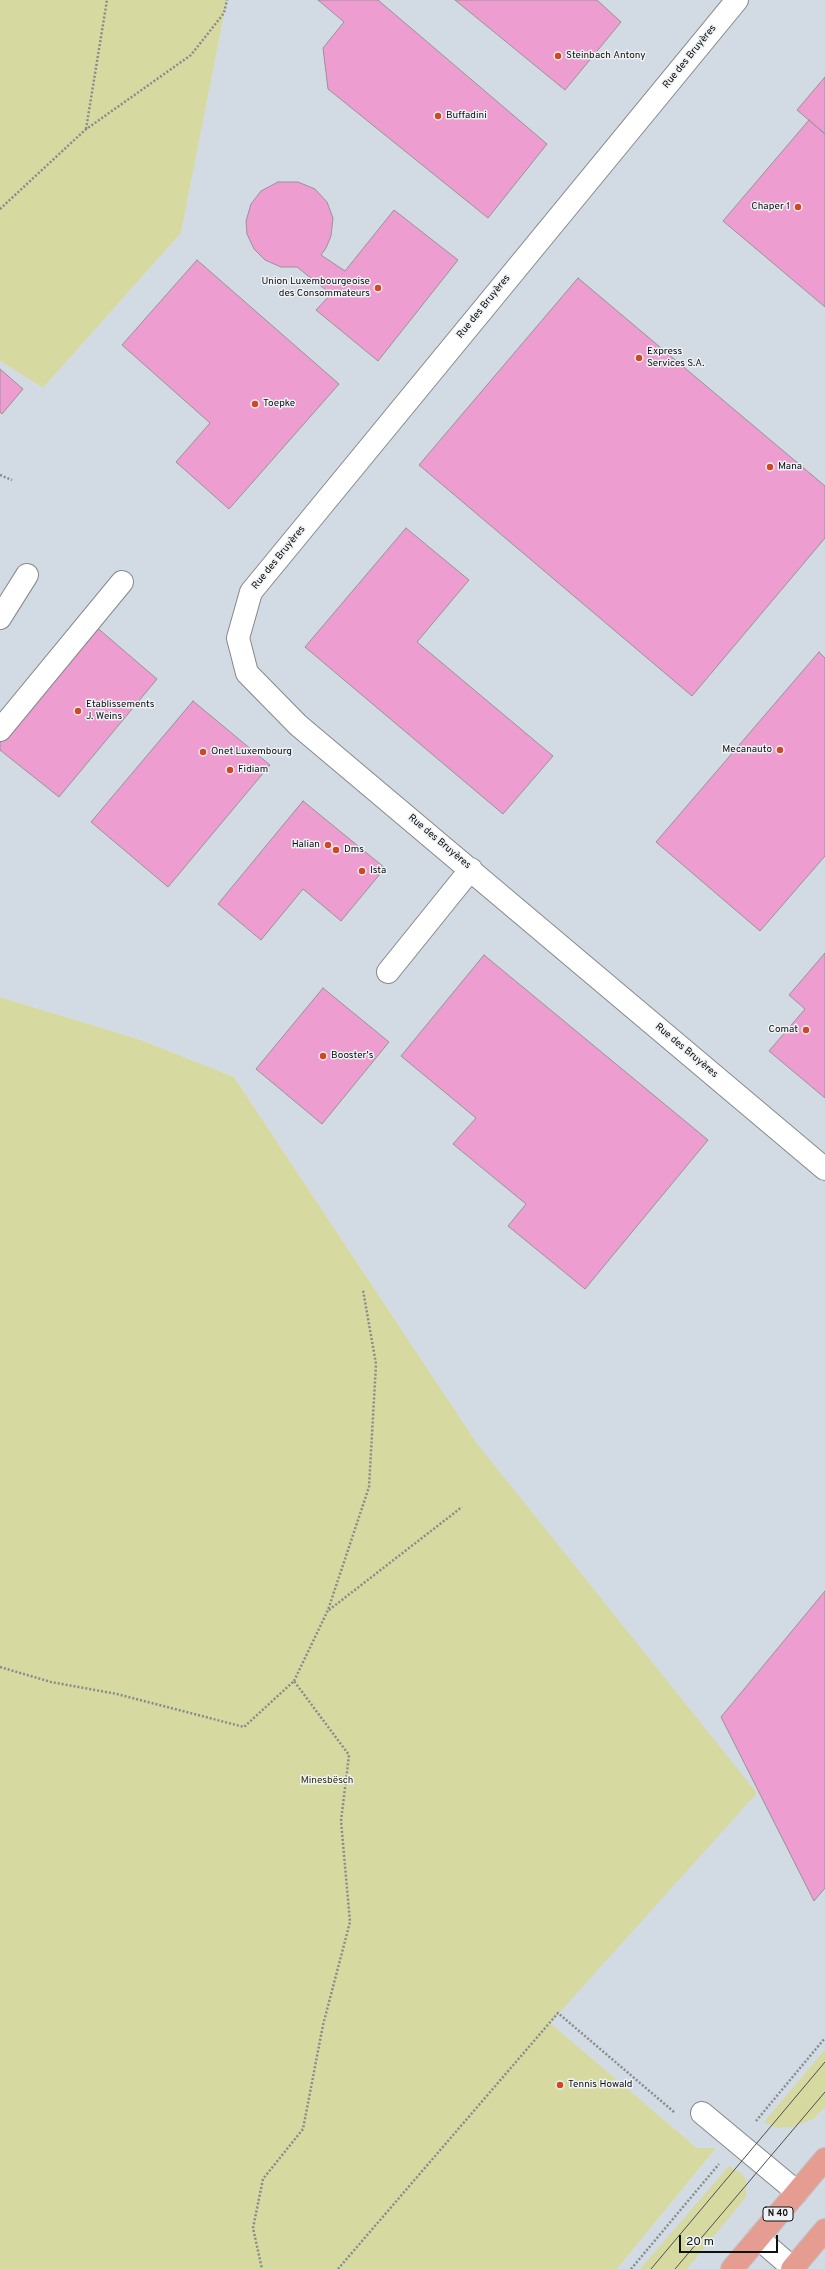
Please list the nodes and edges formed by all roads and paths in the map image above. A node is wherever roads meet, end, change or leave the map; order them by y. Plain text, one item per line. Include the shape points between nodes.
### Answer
1 (107, 0) edge
2 (227, 0) edge
3 (737, 0) edge
4 (85, 130) junction
5 (0, 209) edge
6 (0, 475) edge
7 (12, 480) dead end
8 (27, 575) dead end
9 (122, 582) dead end
10 (0, 618) edge
11 (0, 730) edge
12 (471, 869) junction
13 (388, 972) dead end
14 (825, 1169) edge
15 (363, 1290) dead end
16 (462, 1507) dead end
17 (328, 1610) junction
18 (0, 1667) edge
19 (294, 1681) junction
20 (702, 2113) dead end
21 (680, 2117) dead end
22 (825, 2159) edge
23 (797, 2192) junction
24 (825, 2230) edge
25 (758, 2238) junction
26 (262, 2269) edge
27 (338, 2269) edge
28 (732, 2269) edge
29 (793, 2269) edge

1 - 4 path
2 - 4 path via 224,13 192,55
3 - 12 street, Rue des Bruyères via 251,592 238,638 247,673 298,725
4 - 5 path
6 - 7 path
8 - 10 street
9 - 11 street
12 - 13 street
12 - 14 street, Rue des Bruyères
15 - 17 path via 376,1364 369,1487
16 - 17 path
17 - 19 path
18 - 19 path via 50,1682 117,1694 244,1727
19 - 26 path via 349,1755 341,1821 350,1922 323,2025 303,2129 263,2179 253,2228
20 - 23 street
21 - 27 path via 558,2014
22 - 23 main road, N 40
23 - 25 main road, N 40
24 - 29 main road
25 - 28 main road, N 40
25 - 29 street

